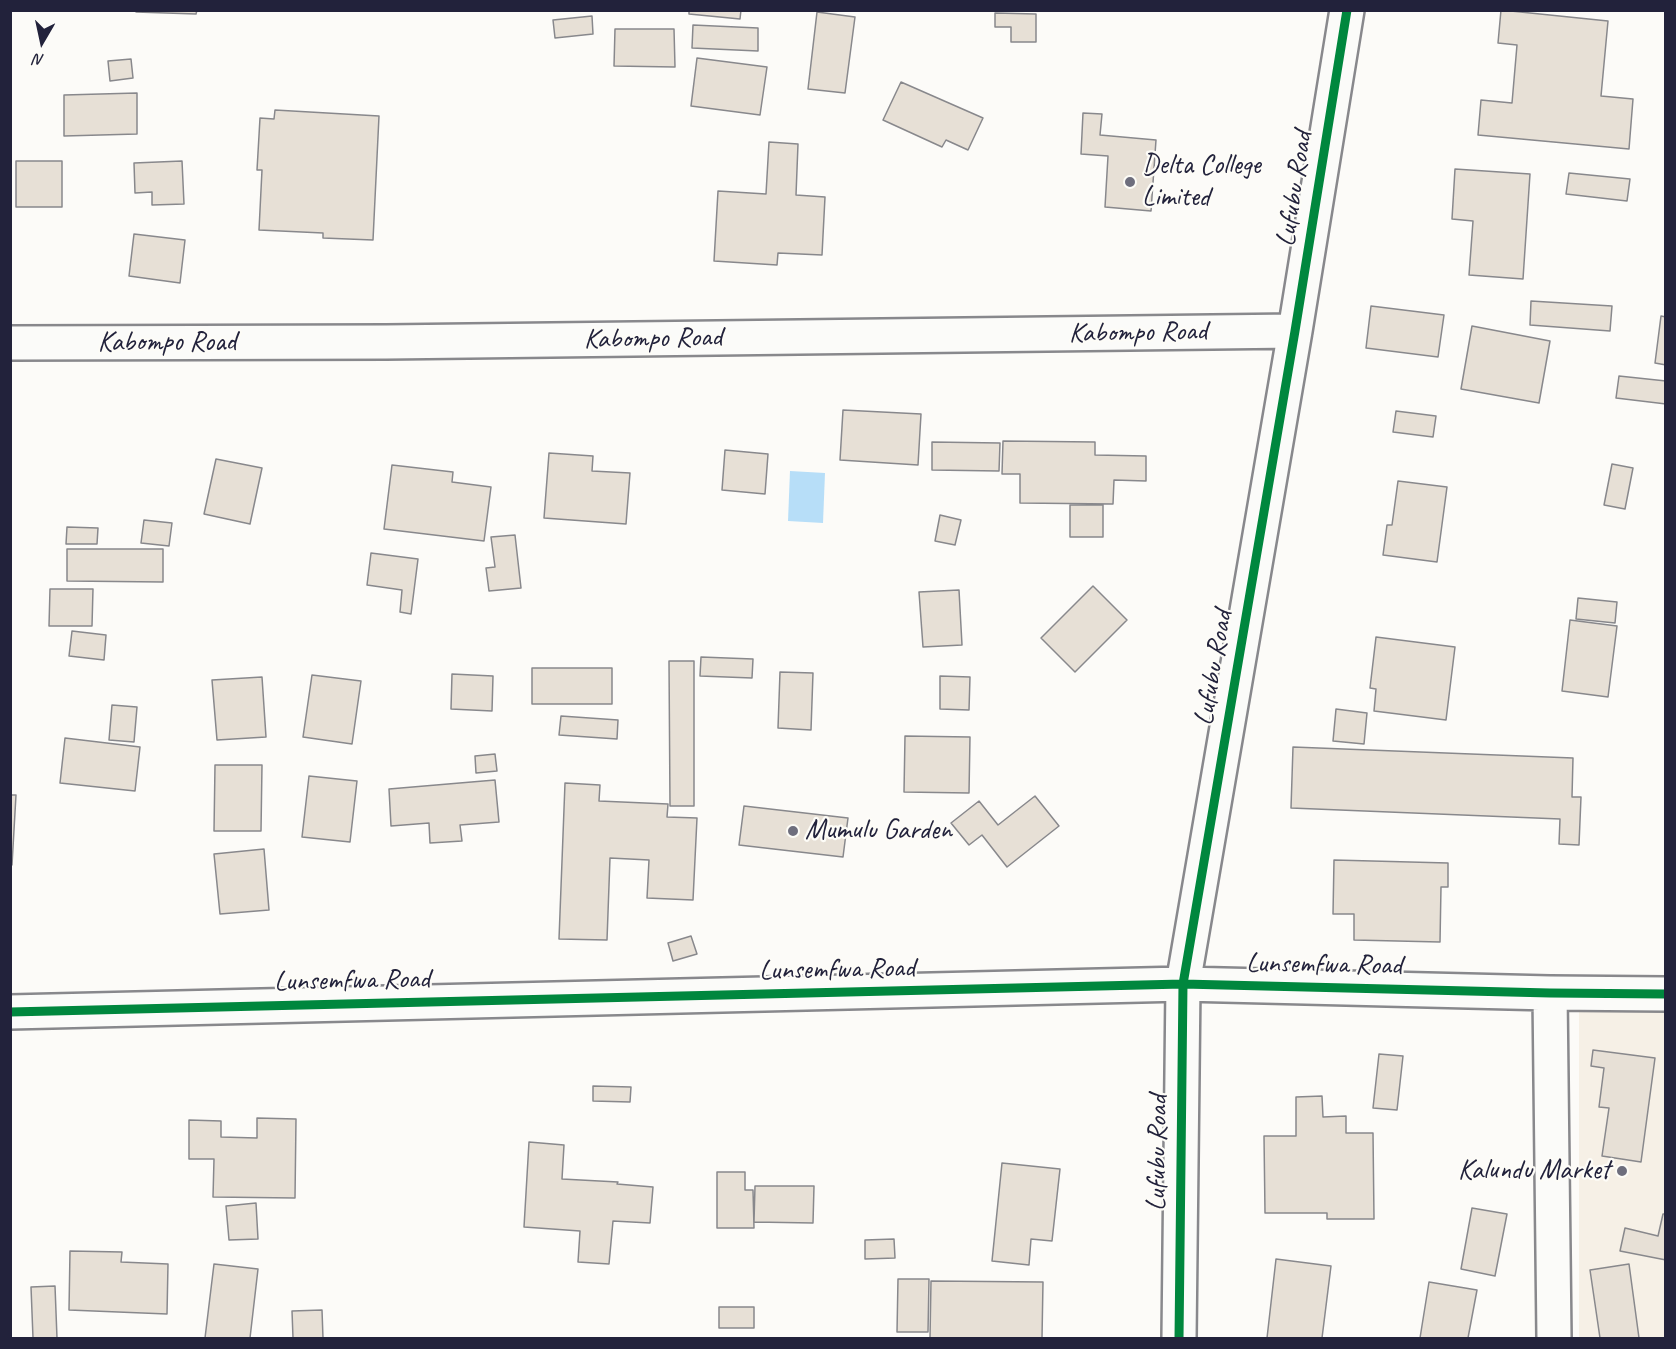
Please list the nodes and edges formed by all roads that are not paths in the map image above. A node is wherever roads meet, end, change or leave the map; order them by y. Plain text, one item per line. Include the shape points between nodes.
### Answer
1 (1347, 10) edge
2 (1294, 332) junction
3 (10, 343) edge
4 (1183, 984) junction
5 (1551, 993) junction
6 (1665, 994) edge
7 (10, 1012) edge
8 (1179, 1338) edge
9 (1554, 1338) edge

1 - 2 street, Lufubu Road
2 - 3 street, Kabompo Road
2 - 4 street, Lufubu Road
4 - 5 street, Lunsemfwa Road
4 - 7 street, Lunsemfwa Road
4 - 8 street, Lufubu Road
5 - 6 street, Lunsemfwa Road
5 - 9 street

